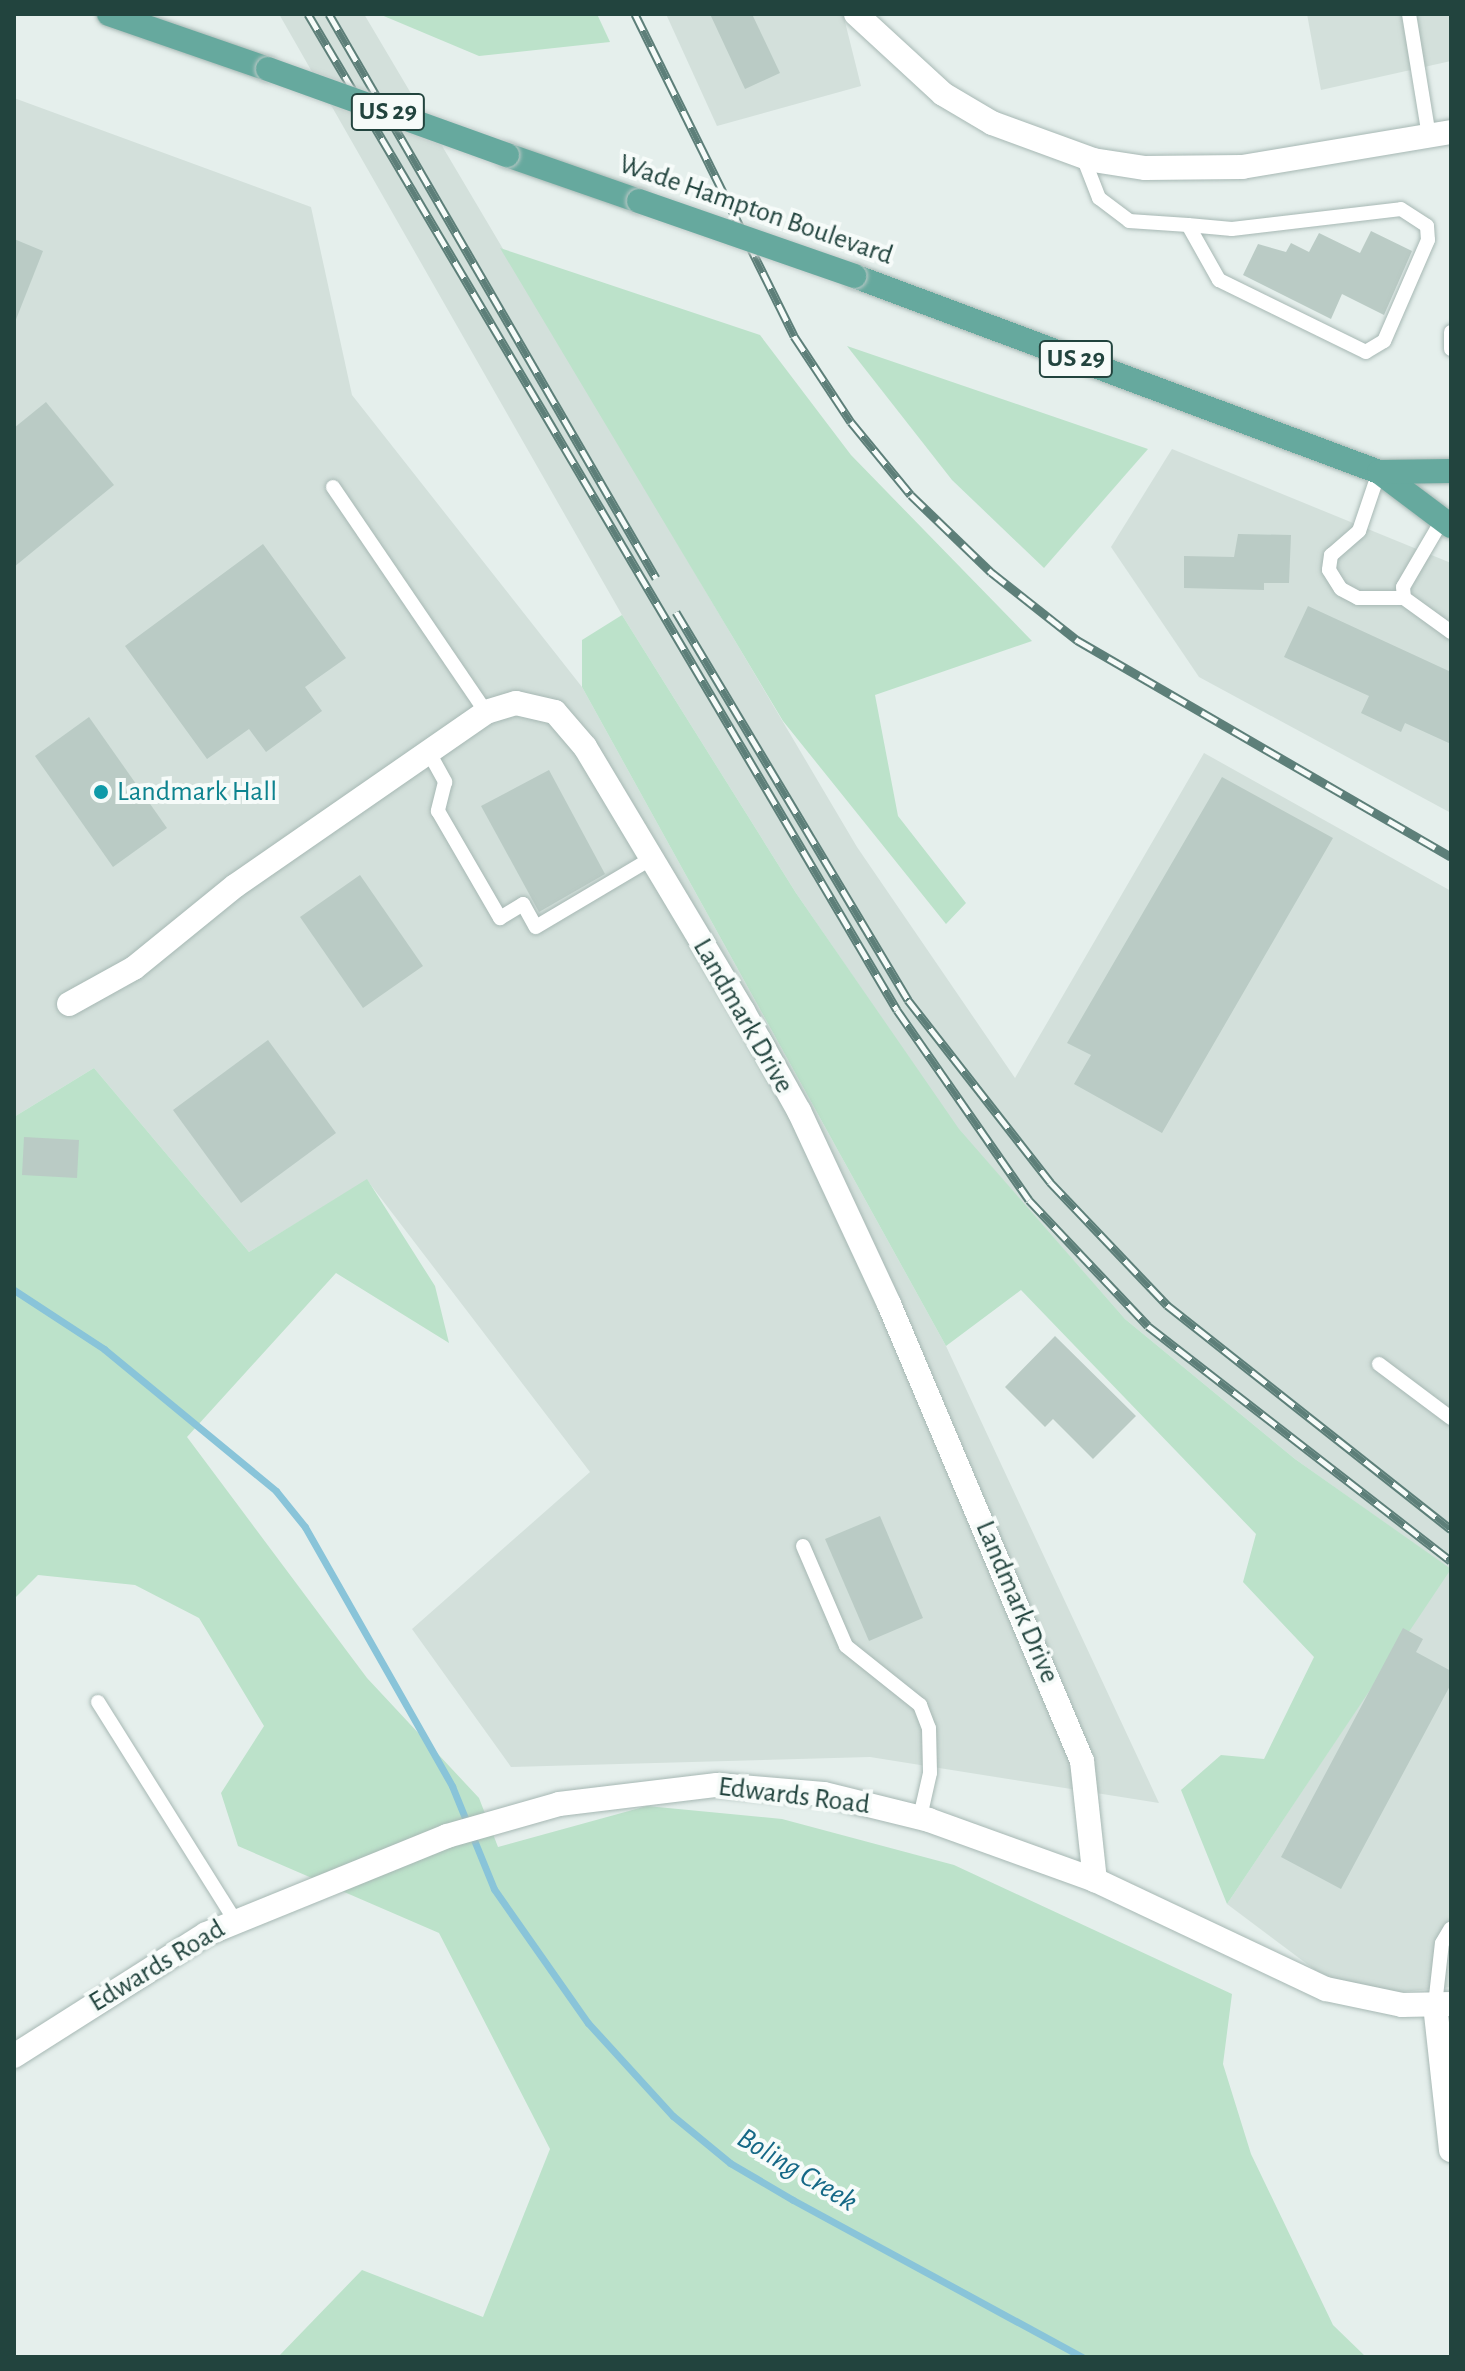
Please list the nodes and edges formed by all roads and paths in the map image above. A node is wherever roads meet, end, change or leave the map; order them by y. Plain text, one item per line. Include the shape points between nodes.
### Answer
1 (109, 14) edge
2 (856, 14) edge
3 (1409, 14) edge
4 (1440, 134) edge
5 (1083, 157) junction
6 (1188, 225) junction
7 (1451, 332) edge
8 (1451, 349) edge
9 (1451, 471) edge
10 (1379, 472) junction
11 (333, 487) dead end
12 (1446, 524) edge
13 (1404, 598) junction
14 (1451, 632) edge
15 (486, 712) junction
16 (427, 749) junction
17 (649, 860) junction
18 (69, 1004) dead end
19 (1379, 1364) dead end
20 (1451, 1418) edge
21 (803, 1546) dead end
22 (98, 1702) dead end
23 (920, 1817) junction
24 (1095, 1880) junction
25 (235, 1920) junction
26 (1451, 1928) edge
27 (1443, 2004) edge
28 (14, 2056) edge
29 (1451, 2150) edge

1 - 10 main road, Wade Hampton Boulevard / US 29, bridge via 854,276
2 - 5 street via 943,94 992,123
3 - 4 lane
4 - 5 street via 1194,171
5 - 6 lane via 1111,212 1129,221
6 - 6 lane via 1232,229 1401,209 1427,226 1428,240 1384,341 1366,352 1219,280
7 - 8 lane
9 - 10 main road, Wade Hampton Boulevard / US 29
10 - 12 main road, Wade Hampton Boulevard / US 29
10 - 13 lane via 1359,531 1331,555 1329,570 1341,589 1358,598
11 - 15 lane
12 - 13 lane via 1403,587
13 - 14 lane
15 - 16 street, Landmark Drive
15 - 17 street, Landmark Drive via 534,704 562,719
16 - 17 lane via 445,782 438,811 500,918 523,904 536,927
16 - 18 street, Landmark Drive via 134,968
17 - 24 street, Landmark Drive via 799,1111 889,1304 1082,1761
19 - 20 lane
21 - 23 lane via 846,1646 920,1705 929,1728 930,1773
22 - 25 lane
23 - 24 street, Edwards Road
23 - 25 street, Edwards Road via 824,1794 717,1785 624,1792 479,1825
24 - 27 street, Edwards Road via 1326,1989 1376,2002
25 - 28 street, Edwards Road via 146,1969
26 - 27 lane via 1442,1943
27 - 29 street

